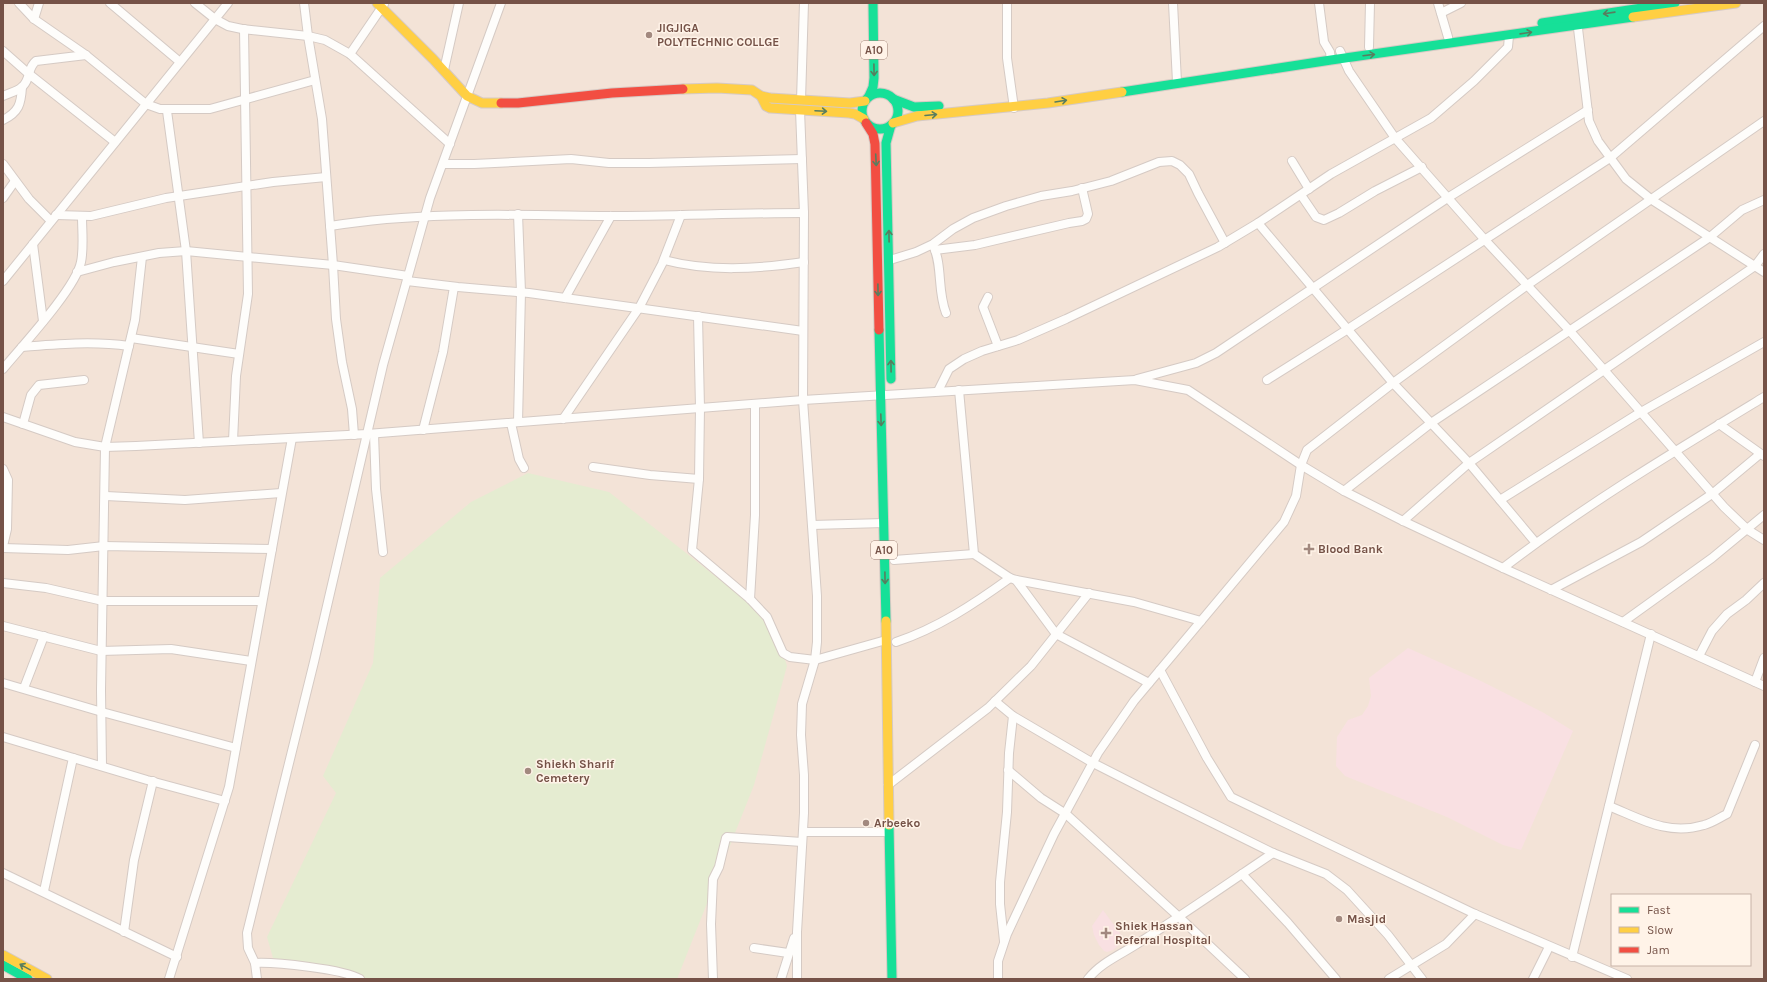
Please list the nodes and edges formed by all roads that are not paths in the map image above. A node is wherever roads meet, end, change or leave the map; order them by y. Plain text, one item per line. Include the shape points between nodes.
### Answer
1 (19, 3) edge
2 (39, 3) edge
3 (110, 3) edge
4 (195, 3) edge
5 (228, 3) edge
6 (304, 3) edge
7 (459, 3) edge
8 (502, 3) edge
9 (804, 3) edge
10 (873, 3) edge
11 (1008, 3) edge
12 (1173, 3) edge
13 (1319, 3) edge
14 (1370, 3) edge
15 (1438, 3) edge
16 (1461, 3) edge
17 (1675, 3) edge
18 (1736, 3) edge
19 (381, 5) edge
20 (1637, 6) edge
21 (1441, 14) junction
22 (34, 19) junction
23 (215, 19) junction
24 (1577, 22) junction
25 (1764, 26) edge
26 (244, 29) junction
27 (308, 36) junction
28 (1509, 36) junction
29 (1448, 37) junction
30 (1369, 47) junction
31 (3, 51) edge
32 (350, 54) junction
33 (86, 55) junction
34 (1341, 55) junction
35 (1331, 56) junction
36 (180, 62) junction
37 (444, 70) junction
38 (29, 74) junction
39 (1177, 79) junction
40 (315, 80) junction
41 (886, 86) dead end
42 (22, 87) junction
43 (3, 96) edge
44 (467, 96) junction
45 (761, 96) junction
46 (892, 98) junction
47 (244, 99) junction
48 (867, 99) junction
49 (801, 100) junction
50 (146, 104) junction
51 (1013, 104) junction
52 (166, 110) junction
53 (800, 110) junction
54 (1588, 110) junction
55 (3, 120) edge
56 (865, 121) junction
57 (1764, 121) edge
58 (892, 124) junction
59 (1396, 138) junction
60 (115, 142) junction
61 (450, 144) junction
62 (1610, 158) junction
63 (802, 159) junction
64 (1292, 161) dead end
65 (3, 164) edge
66 (443, 164) junction
67 (1422, 167) junction
68 (326, 177) junction
69 (15, 181) junction
70 (247, 186) junction
71 (1082, 188) junction
72 (1309, 189) junction
73 (1301, 195) junction
74 (178, 196) junction
75 (1449, 197) junction
76 (3, 198) edge
77 (1652, 200) junction
78 (1764, 200) edge
79 (804, 213) junction
80 (518, 214) junction
81 (681, 215) junction
82 (82, 216) junction
83 (425, 216) junction
84 (611, 216) junction
85 (54, 218) junction
86 (1258, 223) junction
87 (330, 226) junction
88 (1710, 237) junction
89 (1485, 240) junction
90 (1225, 243) junction
91 (33, 244) junction
92 (934, 247) junction
93 (186, 251) junction
94 (1764, 254) edge
95 (142, 256) junction
96 (248, 256) junction
97 (664, 260) junction
98 (890, 260) junction
99 (804, 262) junction
100 (333, 265) junction
101 (1755, 266) junction
102 (78, 272) junction
103 (1764, 272) edge
104 (408, 278) junction
105 (3, 281) edge
106 (1526, 286) junction
107 (454, 287) junction
108 (1314, 289) junction
109 (521, 292) junction
110 (988, 297) dead end
111 (565, 298) junction
112 (639, 308) junction
113 (946, 313) dead end
114 (698, 316) junction
115 (43, 321) junction
116 (1348, 330) junction
117 (1569, 330) junction
118 (803, 331) junction
119 (132, 338) junction
120 (1764, 342) edge
121 (129, 346) junction
122 (998, 346) junction
123 (22, 347) junction
124 (194, 347) junction
125 (239, 354) junction
126 (3, 369) edge
127 (1605, 370) junction
128 (84, 380) dead end
129 (1135, 380) junction
130 (1267, 380) dead end
131 (1392, 382) junction
132 (959, 390) junction
133 (938, 391) junction
134 (880, 396) junction
135 (891, 398) junction
136 (1763, 399) edge
137 (803, 400) junction
138 (755, 404) junction
139 (700, 408) junction
140 (1641, 412) junction
141 (3, 417) edge
142 (563, 419) junction
143 (515, 423) junction
144 (1431, 423) junction
145 (23, 424) junction
146 (1719, 424) junction
147 (423, 430) junction
148 (370, 434) junction
149 (354, 435) junction
150 (292, 438) junction
151 (233, 441) junction
152 (199, 443) junction
153 (106, 447) junction
154 (1675, 451) junction
155 (1762, 455) edge
156 (1468, 463) junction
157 (1300, 465) junction
158 (593, 467) dead end
159 (524, 468) dead end
160 (3, 469) edge
161 (699, 479) junction
162 (1344, 491) junction
163 (282, 493) junction
164 (1712, 494) junction
165 (106, 496) junction
166 (1500, 500) junction
167 (1764, 515) edge
168 (1403, 521) junction
169 (884, 523) junction
170 (812, 524) junction
171 (1748, 530) junction
172 (1764, 540) edge
173 (1536, 543) junction
174 (104, 546) junction
175 (3, 547) edge
176 (272, 549) junction
177 (383, 552) dead end
178 (974, 554) junction
179 (894, 560) dead end
180 (1503, 568) junction
181 (1013, 579) junction
182 (3, 583) edge
183 (1764, 583) edge
184 (895, 590) dead end
185 (1551, 590) junction
186 (1089, 593) junction
187 (750, 599) junction
188 (103, 601) junction
189 (262, 601) junction
190 (1201, 621) junction
191 (1622, 622) junction
192 (3, 626) edge
193 (1056, 634) junction
194 (1651, 634) junction
195 (44, 636) junction
196 (886, 640) junction
197 (896, 642) junction
198 (101, 651) junction
199 (1699, 656) junction
200 (1764, 658) edge
201 (814, 660) junction
202 (251, 661) junction
203 (1160, 670) junction
204 (1755, 682) junction
205 (3, 683) edge
206 (1149, 683) junction
207 (1764, 686) edge
208 (24, 688) junction
209 (896, 695) dead end
210 (995, 701) junction
211 (102, 712) junction
212 (1013, 716) junction
213 (3, 736) edge
214 (1755, 746) dead end
215 (236, 748) junction
216 (73, 758) junction
217 (1093, 763) junction
218 (898, 764) dead end
219 (102, 766) junction
220 (1008, 770) junction
221 (153, 781) junction
222 (898, 783) junction
223 (888, 785) junction
224 (225, 801) junction
225 (1609, 806) junction
226 (1066, 814) junction
227 (802, 832) junction
228 (889, 832) junction
229 (802, 842) junction
230 (1273, 853) junction
231 (3, 873) edge
232 (1242, 874) junction
233 (44, 891) junction
234 (1475, 914) junction
235 (1179, 917) junction
236 (124, 932) junction
237 (797, 932) junction
238 (1004, 943) junction
239 (1549, 947) junction
240 (754, 948) dead end
241 (788, 954) junction
242 (3, 955) edge
243 (1572, 956) junction
244 (177, 957) junction
245 (255, 963) junction
246 (3, 965) edge
247 (1411, 965) junction
248 (28, 979) edge
249 (47, 979) edge
250 (169, 979) edge
251 (257, 979) edge
252 (360, 979) edge
253 (713, 979) edge
254 (781, 979) edge
255 (797, 979) edge
256 (892, 979) edge
257 (998, 979) edge
258 (1088, 979) edge
259 (1245, 979) edge
260 (1336, 979) edge
261 (1389, 979) edge
262 (1422, 979) edge
263 (1533, 979) edge
264 (1627, 979) edge

1 - 22 street
2 - 22 street
3 - 36 street
4 - 23 street
5 - 23 street
6 - 27 street
7 - 37 street
8 - 44 street
9 - 49 street
10 -> 48 main road, A10 via 874,87
11 - 51 street via 1007,58
12 - 39 street
13 - 35 street via 1324,42
14 - 30 street
15 - 21 street
16 - 21 street
17 - 20 main road
18 - 24 main road
19 - 32 street
19 - 37 main road
20 -> 24 main road
21 - 29 street
22 - 33 street
23 - 26 street via 228,26
23 - 36 street
28 -> 24 main road
24 - 29 main road
24 - 54 street
25 - 62 street
26 - 27 street
26 - 47 street
27 - 32 street via 326,40
27 - 40 street
34 -> 28 main road
28 - 59 street via 1508,47 1474,81 1431,118
29 - 30 main road
30 - 34 main road
31 - 38 street
32 - 61 street
33 - 38 street via 36,61 31,65
33 - 50 street
34 - 35 main road
34 - 59 street via 1349,71
35 - 39 main road
36 - 50 street
37 - 44 main road
38 - 42 street
38 - 60 street
39 - 51 main road
40 - 47 street
40 - 68 street via 322,120
41 - 46 main road
42 - 43 street
42 - 55 street via 22,101 13,115
44 - 45 main road via 482,103 518,103 620,93 717,88 752,90
44 - 61 street
45 - 49 main road
45 - 53 main road via 766,106
46 - 48 main road via 880,93
46 - 51 main road via 902,104 920,107
46 - 58 main road via 898,111
47 - 52 street via 210,109
47 - 70 street
48 - 49 main road via 850,103
48 - 56 main road, A10 via 862,112
50 - 52 street
50 - 60 street
58 -> 51 main road via 917,116
52 - 74 street
53 -> 56 main road via 855,114
53 - 63 street
54 - 62 street via 1589,121 1598,141
54 - 75 street
56 - 58 main road via 877,129
56 -> 134 main road, A10 via 873,134 875,144
57 - 77 street
98 -> 58 main road via 886,143
59 - 67 street
59 - 72 street
60 - 85 street
61 - 66 street
62 - 77 street via 1626,178
62 - 89 street
63 - 66 street via 609,163 571,159
63 - 79 street
64 - 72 street
65 - 69 street
66 - 83 street
67 - 73 street via 1324,220 1316,217
67 - 75 street
68 - 70 street
68 - 87 street
69 - 76 street
69 - 85 street via 29,199
70 - 74 street
70 - 96 street
71 - 90 street via 1111,181 1159,162 1172,161 1189,174
71 - 92 street via 1041,196 973,218 953,229
71 - 92 street via 1088,214 1082,221 975,245
72 - 73 street
73 - 86 street
74 - 82 street
74 - 93 street
75 - 89 street
75 - 108 street
77 - 88 street
77 - 106 street
78 - 88 street via 1742,210
79 - 81 street
79 - 99 street
80 - 83 street
80 - 84 street
80 - 109 street
81 - 84 street
81 - 97 street
82 - 85 street
82 - 102 street via 81,263
83 - 87 street via 372,219
83 - 104 street
84 - 111 street
85 - 91 street
86 - 90 street
86 - 108 street
87 - 100 street
88 - 101 street
88 - 117 street
89 - 106 street
89 - 116 street
90 - 122 street via 1066,319
91 - 105 street
91 - 115 street
92 - 98 street
92 - 113 street via 938,261 941,300
93 - 95 street
93 - 96 street
93 - 124 street
94 - 101 street
95 - 102 street
95 - 119 street
96 - 100 street
96 - 125 street via 248,294
97 - 99 street via 688,266 713,268 764,268
97 - 112 street
135 -> 98 main road
99 - 118 street
100 - 104 street
100 - 149 street via 336,319 352,409
101 - 103 street
101 - 127 street
102 - 115 street
104 - 107 street
104 - 148 street via 383,365
106 - 117 street
106 - 131 street
107 - 109 street
107 - 147 street via 443,352
108 - 116 street
108 - 129 street via 1216,353 1196,363
109 - 111 street
109 - 143 street
110 - 122 street via 983,307
111 - 112 street
112 - 114 street
112 - 142 street
114 - 118 street
114 - 139 street
115 - 123 street
116 - 130 street
116 - 131 street
117 - 127 street
117 - 144 street
118 - 137 street
119 - 121 street
119 - 124 street
120 - 140 street
121 - 123 street via 67,343
121 - 153 street
122 - 133 street via 964,359 949,369
123 - 126 street
124 - 125 street
124 - 152 street
125 - 151 street
127 - 140 street
127 - 156 street
128 - 145 street via 39,385 31,395
129 - 132 street
129 - 157 street via 1188,390
131 - 144 street
131 - 157 street via 1307,450
132 - 133 street
132 - 178 street
133 - 135 street
134 - 135 street
134 - 137 street
134 -> 169 main road, A10
136 - 146 street
137 - 138 street
137 - 170 street
138 - 139 street
138 - 187 street via 755,515
139 - 142 street
139 - 161 street
140 - 154 street
140 - 166 street
141 - 145 street
142 - 143 street
143 - 147 street
143 - 159 street via 519,459
144 - 156 street
144 - 162 street
145 - 153 street via 75,442
146 - 154 street
146 - 155 street
147 - 148 street
148 - 149 street
148 - 177 street
148 - 245 street via 247,933 248,948
149 - 150 street
150 - 151 street
150 - 163 street
151 - 152 street
152 - 153 street
153 - 165 street
154 - 164 street
154 - 173 street
155 - 164 street
156 - 166 street
156 - 168 street
157 - 162 street
157 - 190 street via 1296,496 1284,522
158 - 161 street
160 - 175 street via 8,480 7,529
161 - 187 street via 692,550
162 - 168 street
163 - 165 street via 185,500
163 - 176 street
164 - 171 street
164 - 185 street via 1641,542
165 - 174 street
166 - 173 street
167 - 171 street
168 - 180 street
169 - 170 street
169 -> 196 main road, A10
170 - 201 street via 817,596 817,642
171 - 172 street
171 - 191 street
173 - 180 street
174 - 175 street via 68,550
174 - 176 street
174 - 188 street
176 - 189 street
178 - 179 street
178 - 181 street
180 - 185 street
181 - 186 street
181 - 193 street
181 - 197 street via 944,622
182 - 188 street via 46,588
183 - 199 street via 1727,614 1712,631
184 - 197 main road
185 - 191 street
186 - 190 street via 1134,602
186 - 193 street
187 - 201 street via 767,617 782,652 790,657
188 - 189 street
188 - 198 street
189 - 202 street
190 - 203 street
191 - 194 street
192 - 195 street
193 - 206 street
193 - 210 street via 1031,666
194 - 199 street
194 - 225 street
195 - 198 street
195 - 208 street
196 - 201 street
196 - 223 main road, A10
197 - 209 main road
198 - 202 street via 171,649
198 - 211 street
199 - 204 street
200 - 204 street
201 - 227 street via 802,704
202 - 215 street
203 - 206 street
203 - 234 street via 1231,797
204 - 207 street
205 - 208 street
206 - 217 street
208 - 211 street
210 - 212 street
210 - 222 street
211 - 215 street
211 - 219 street
212 - 217 street
212 - 220 street
213 - 216 street
214 - 225 street via 1727,814 1705,825 1681,829 1661,827
215 - 224 street
216 - 219 street
216 - 233 street
217 - 226 street
217 - 230 street
218 - 222 main road
219 - 221 street
220 - 226 street via 1040,798
220 - 238 street via 1000,882
221 - 224 street
221 - 236 street via 134,860
222 - 223 street
223 - 228 main road, A10
224 - 244 street
225 - 243 street
226 - 235 street
226 - 238 street via 1030,884
227 - 228 street
227 - 229 street
228 - 256 main road, A10
229 - 237 street
229 - 253 street via 726,838 719,867 713,879
230 - 232 street
230 - 247 street via 1326,874 1347,890
231 - 233 street
232 - 235 street
232 - 260 street
233 - 236 street
234 - 239 street
234 - 247 street via 1446,944
235 - 258 street via 1106,962
235 - 259 street
236 - 244 street
237 - 241 street
237 - 255 street
238 - 257 street via 998,961
239 - 243 street
239 - 263 street
240 - 241 street
241 - 254 street
249 -> 242 main road
243 - 264 street
244 - 250 street
245 - 251 street
245 - 252 street via 269,962 336,972
246 - 248 main road
247 - 261 street
247 - 262 street

